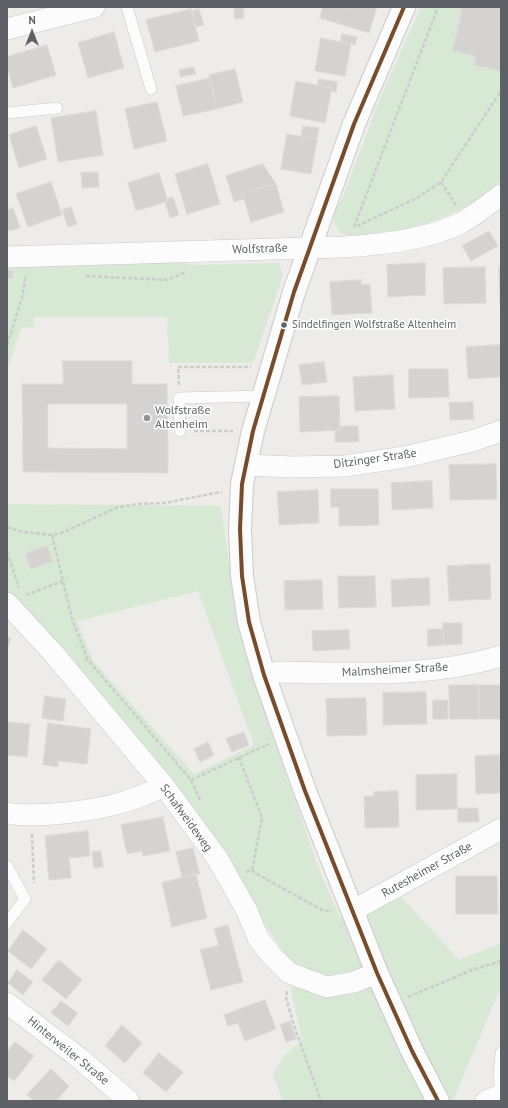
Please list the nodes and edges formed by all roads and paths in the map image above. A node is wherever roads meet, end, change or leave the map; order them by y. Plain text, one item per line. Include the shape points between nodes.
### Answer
1 (94, 7) edge
2 (127, 7) edge
3 (404, 7) edge
4 (438, 7) edge
5 (7, 29) edge
6 (151, 89) dead end
7 (501, 91) edge
8 (56, 108) dead end
9 (7, 113) edge
10 (441, 182) junction
11 (501, 195) edge
12 (465, 220) junction
13 (310, 247) junction
14 (7, 257) edge
15 (26, 275) dead end
16 (7, 345) edge
17 (272, 367) junction
18 (263, 396) junction
19 (179, 398) junction
20 (180, 431) dead end
21 (200, 431) dead end
22 (253, 431) junction
23 (501, 431) edge
24 (246, 464) junction
25 (225, 492) dead end
26 (7, 527) edge
27 (52, 535) junction
28 (7, 552) edge
29 (63, 581) junction
30 (13, 602) edge
31 (54, 654) junction
32 (501, 656) edge
33 (88, 660) junction
34 (264, 675) junction
35 (260, 747) dead end
36 (239, 757) junction
37 (192, 780) junction
38 (164, 786) junction
39 (201, 802) dead end
40 (7, 813) edge
41 (501, 828) edge
42 (33, 846) dead end
43 (7, 866) edge
44 (252, 871) junction
45 (229, 881) junction
46 (34, 888) dead end
47 (351, 908) junction
48 (7, 923) edge
49 (501, 961) edge
50 (289, 972) junction
51 (377, 973) junction
52 (7, 1003) edge
53 (391, 1004) junction
54 (501, 1053) edge
55 (501, 1095) edge
56 (129, 1101) edge
57 (321, 1101) edge
58 (438, 1101) edge
59 (486, 1101) edge

1 - 5 street
2 - 6 lane
3 - 13 main road via 354,124
4 - 10 path via 354,227 417,198
7 - 10 path
8 - 9 lane
10 - 12 path
11 - 12 street, Wolfstraße
12 - 13 street, Wolfstraße via 431,235 369,245
13 - 14 street, Wolfstraße
13 - 17 main road
15 - 16 path via 22,298
17 - 18 main road
17 - 19 path via 178,367
18 - 19 lane
18 - 22 main road
19 - 20 lane
21 - 22 path
22 - 24 main road
23 - 24 street, Ditzinger Straße via 472,441 412,455 345,466 292,467
24 - 34 main road via 241,494 242,576 249,622
25 - 27 path via 165,503 118,507
26 - 27 path via 23,532
27 - 29 path
28 - 30 path
29 - 30 path
29 - 33 path via 72,619
30 - 31 street, Schafweideweg
31 - 33 path
31 - 38 street, Schafweideweg
32 - 34 street, Malmsheimer Straße via 429,670 372,674 279,672
33 - 37 path
34 - 47 main road via 305,791
35 - 36 path
36 - 37 path
36 - 44 path via 262,818
37 - 39 path
38 - 40 street via 144,796 85,812 30,816
38 - 45 street, Schafweideweg via 217,858
41 - 47 street, Rutesheimer Straße
42 - 46 path
43 - 48 lane via 25,899
44 - 45 path
44 - 47 path via 322,910
45 - 50 street, Schafweideweg via 247,911 258,938
47 - 51 main road
49 - 53 path via 472,970
50 - 51 street, Schafweideweg via 327,987 354,982
50 - 57 path via 286,998
51 - 53 main road
52 - 56 street, Hinterweiler Straße via 78,1057
53 - 58 main road
54 - 55 lane
55 - 59 street

